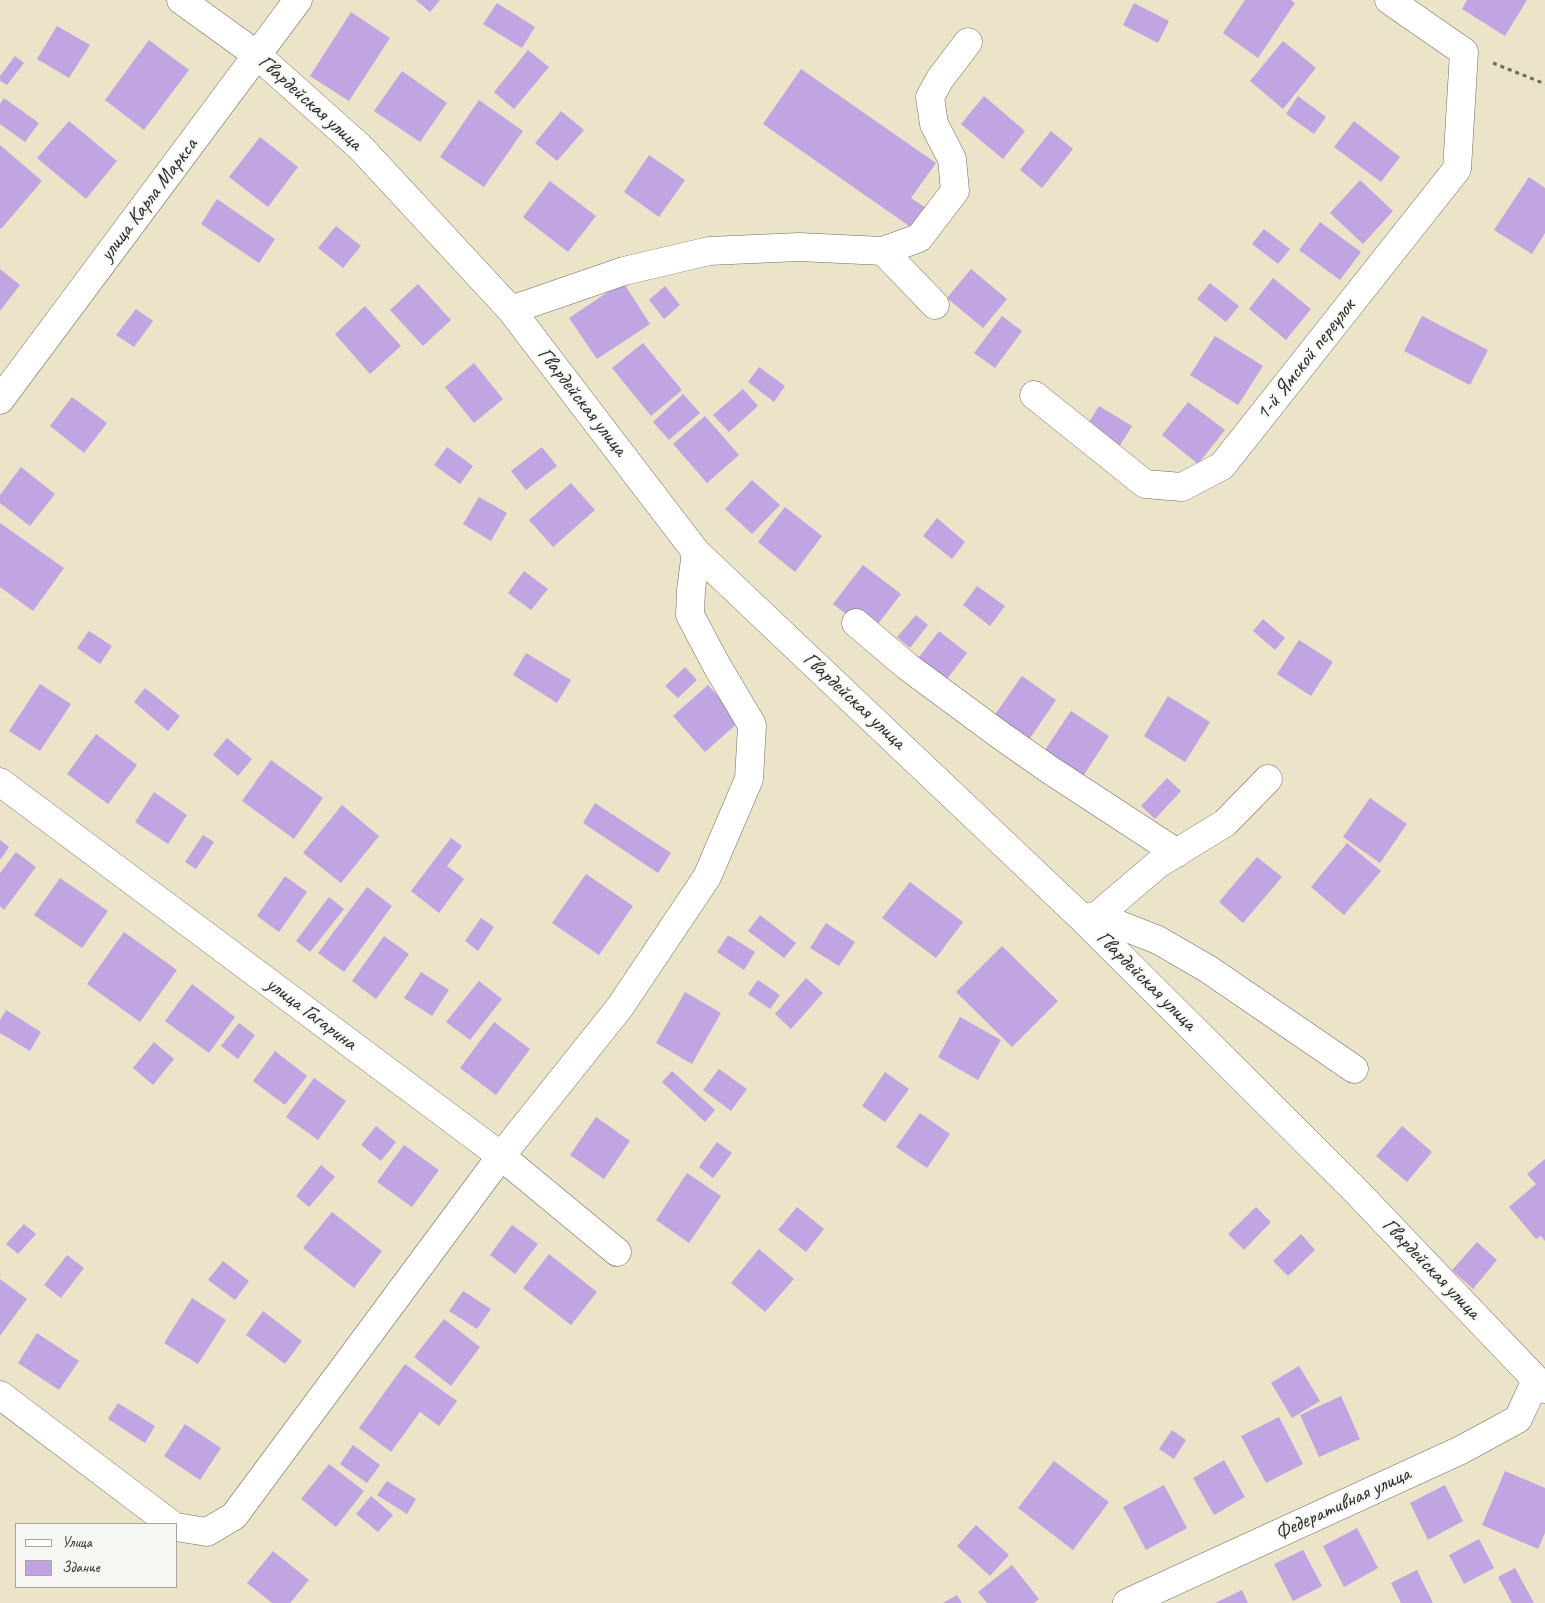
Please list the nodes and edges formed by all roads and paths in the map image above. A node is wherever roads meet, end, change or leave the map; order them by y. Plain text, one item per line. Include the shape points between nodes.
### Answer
1 (181, 0) edge
2 (298, 0) edge
3 (1388, 0) edge
4 (968, 42) dead end
5 (1464, 52) junction
6 (257, 55) junction
7 (1545, 84) edge
8 (883, 251) junction
9 (935, 305) dead end
10 (511, 310) junction
11 (1034, 395) dead end
12 (0, 400) edge
13 (696, 552) junction
14 (856, 623) dead end
15 (1268, 779) dead end
16 (0, 782) edge
17 (1177, 852) junction
18 (1089, 916) junction
19 (1354, 1069) dead end
20 (501, 1156) junction
21 (617, 1252) dead end
22 (1541, 1384) edge
23 (0, 1395) edge
24 (170, 1523) edge
25 (178, 1527) edge
26 (1127, 1603) edge

1 - 6 street, Гвардейская улица
2 - 6 street, улица Карла Маркса
3 - 5 street
4 - 8 street via 930,98 934,124 952,159 955,191 919,238
5 - 7 path
5 - 11 street, 1-й Ямской переулок via 1457,169 1222,466 1182,487 1145,484
6 - 10 street, Гвардейская улица via 360,147
6 - 12 street, улица Карла Маркса
8 - 9 street
8 - 10 street via 799,247 709,251 624,271
10 - 13 street, Гвардейская улица
13 - 18 street, Гвардейская улица
13 - 20 street via 690,615 752,725 749,779 707,877 620,1007
14 - 17 street via 908,667 1000,735
15 - 17 street via 1225,823
16 - 20 street, улица Гагарина
17 - 18 street
18 - 19 street via 1158,940 1208,969
18 - 22 street, Гвардейская улица
20 - 21 street, улица Гагарина
20 - 25 street via 234,1516 207,1532
22 - 26 street, Федеративная улица via 1518,1419 1461,1450
23 - 24 street

